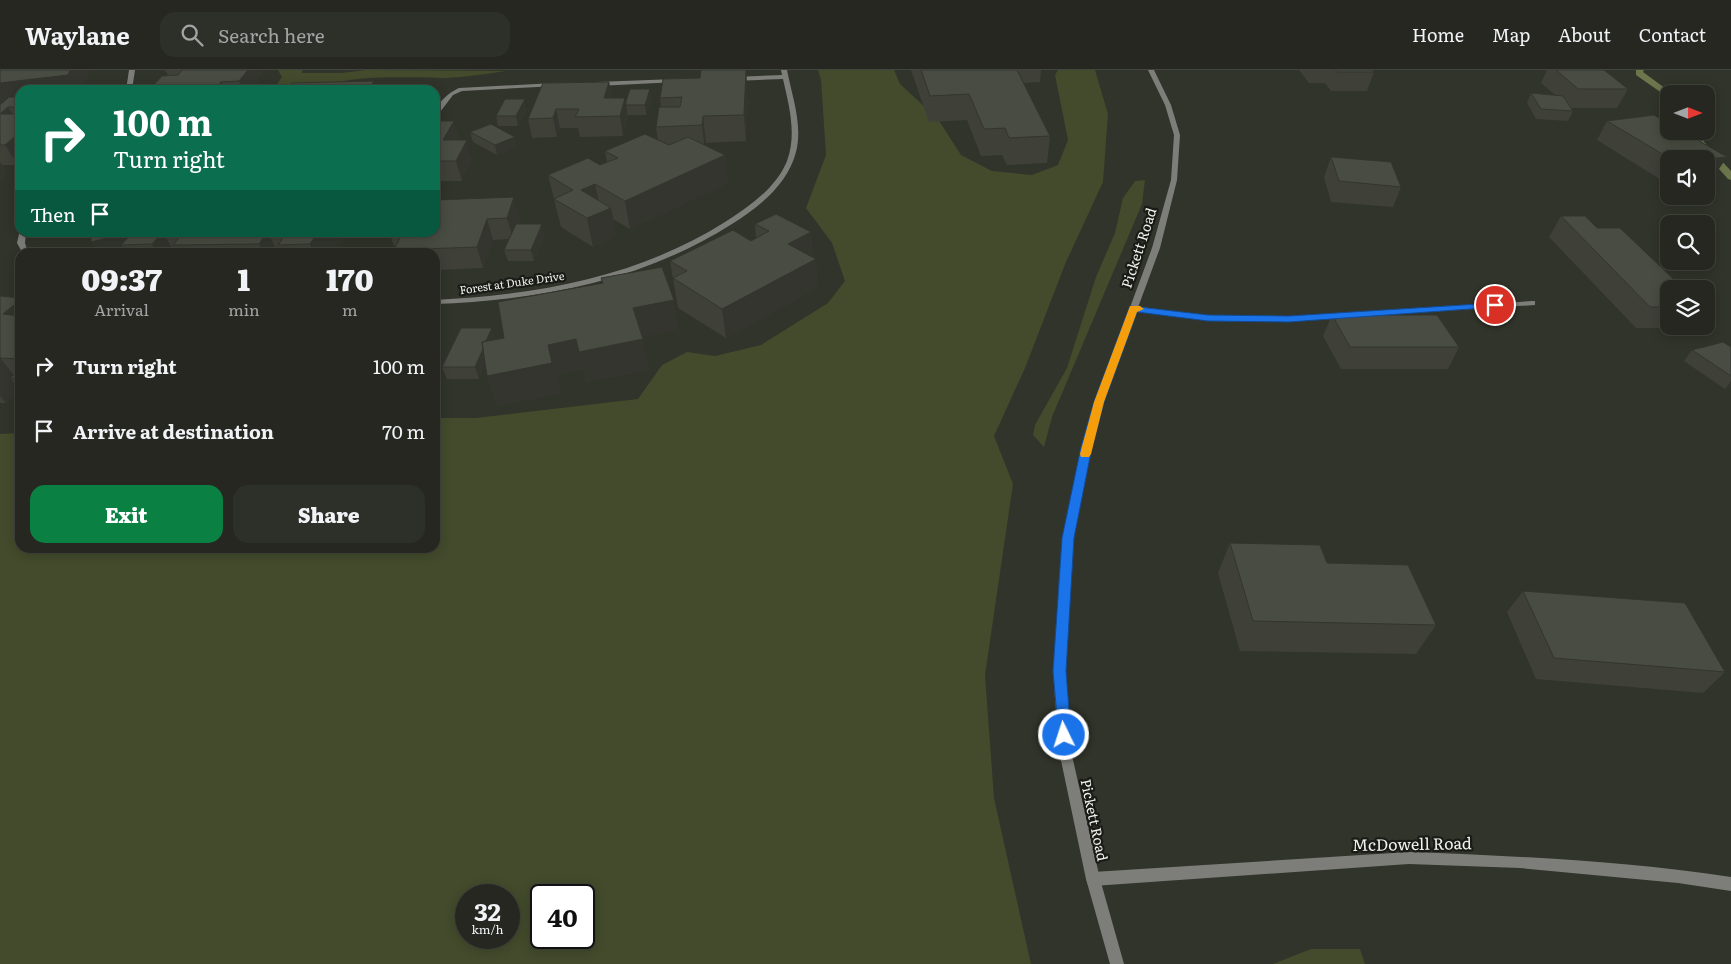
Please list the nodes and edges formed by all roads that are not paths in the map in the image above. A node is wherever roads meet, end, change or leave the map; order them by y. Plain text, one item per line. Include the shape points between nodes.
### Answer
1 (132, 70) edge
2 (1152, 70) edge
3 (785, 74) edge
4 (727, 80) edge
5 (687, 81) edge
6 (589, 84) edge
7 (130, 85) edge
8 (560, 85) edge
9 (440, 106) edge
10 (440, 302) edge
11 (1532, 303) dead end
12 (1134, 308) junction
13 (1093, 880) junction
14 (1731, 884) edge
15 (1117, 964) edge

1 - 7 street
2 - 12 street, Pickett Road via 1168,105 1177,146 1174,180 1162,229
3 - 4 street
3 - 10 street, Forest at Duke Drive via 796,125 789,162 759,202 723,227 658,259 592,281 531,294
5 - 6 street
8 - 9 street via 460,89
11 - 12 street via 1289,319 1208,318
12 - 13 street, Pickett Road via 1099,402 1068,538 1059,671 1062,715 1065,751
13 - 14 street, McDowell Road via 1409,858 1520,862
13 - 15 street, Pickett Road

